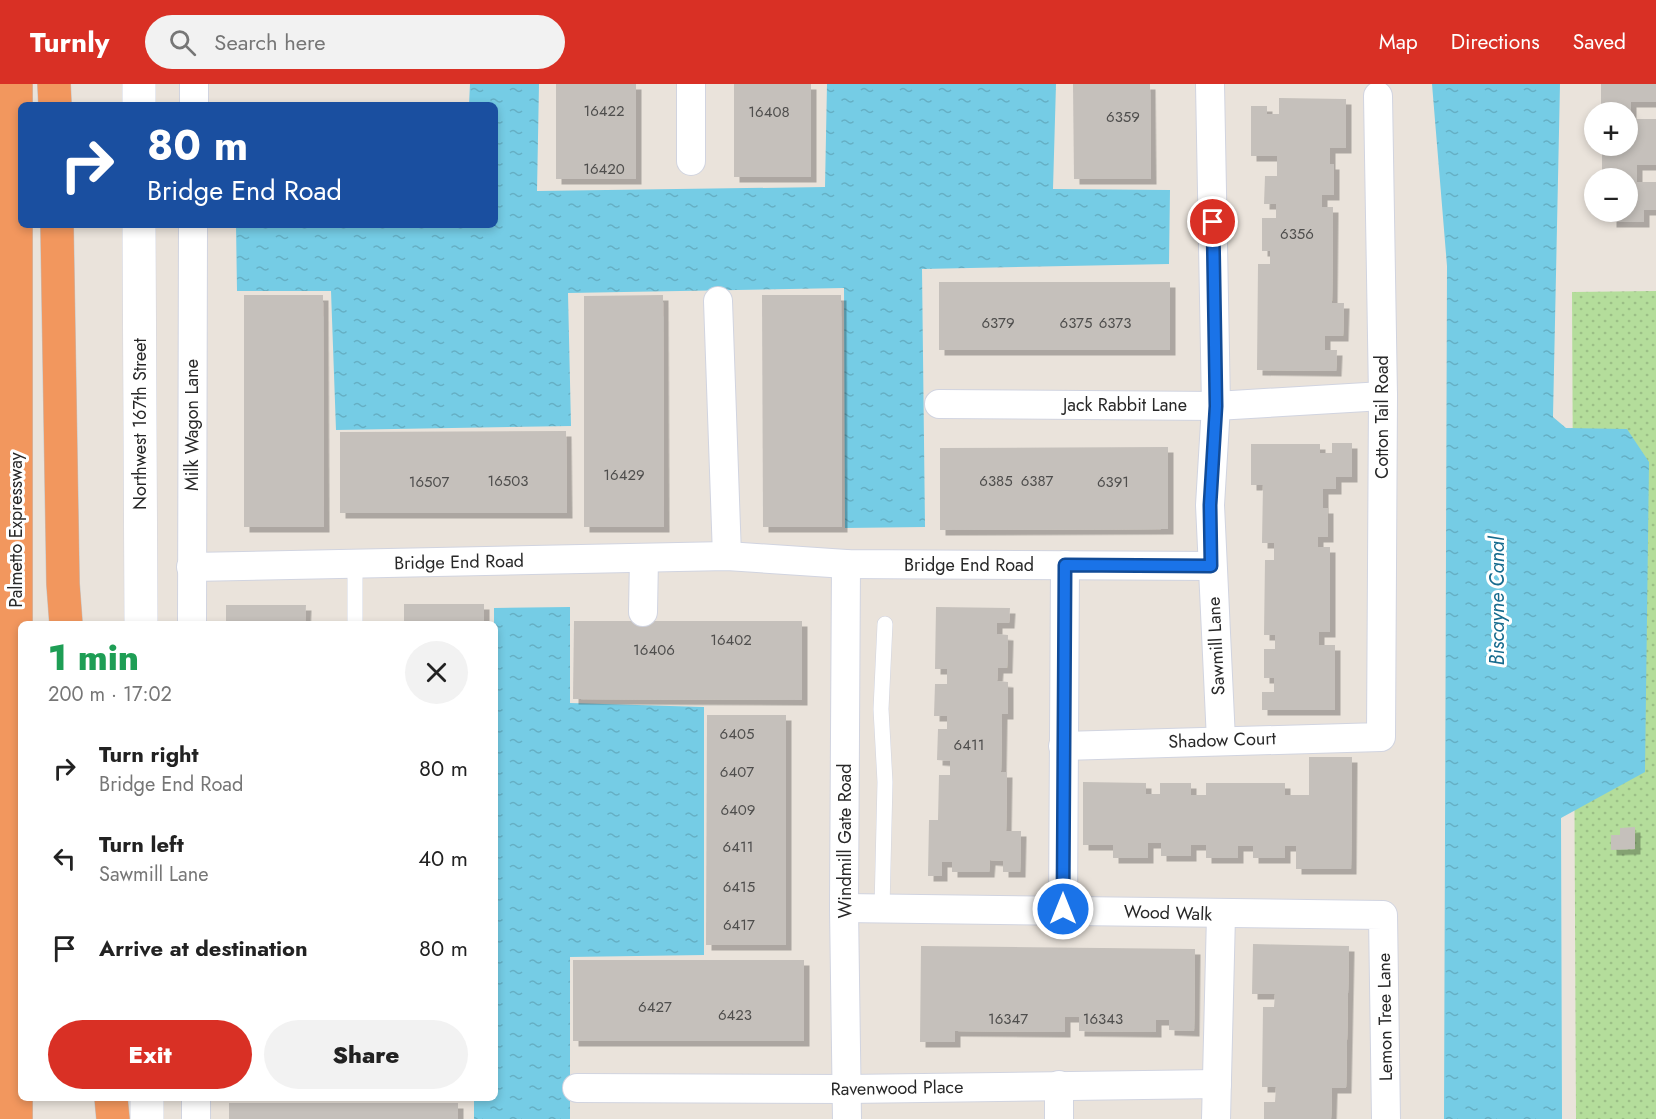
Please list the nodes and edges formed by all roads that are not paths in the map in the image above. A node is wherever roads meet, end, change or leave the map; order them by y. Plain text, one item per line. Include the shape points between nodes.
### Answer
1 (16, 84) edge
2 (54, 84) edge
3 (139, 84) edge
4 (194, 84) edge
5 (691, 84) edge
6 (1210, 84) edge
7 (1378, 96) dead end
8 (55, 102) edge
9 (139, 102) edge
10 (194, 102) edge
11 (691, 161) dead end
12 (57, 228) edge
13 (139, 228) edge
14 (193, 228) edge
15 (718, 301) dead end
16 (1383, 396) junction
17 (939, 404) dead end
18 (1216, 406) junction
19 (727, 556) junction
20 (644, 558) junction
21 (355, 564) junction
22 (846, 564) junction
23 (1065, 565) junction
24 (1211, 566) junction
25 (191, 567) junction
26 (643, 612) dead end
27 (66, 621) edge
28 (141, 621) edge
29 (192, 621) edge
30 (355, 621) edge
31 (885, 624) dead end
32 (1381, 737) joint
33 (1221, 740) junction
34 (1063, 746) junction
35 (844, 908) junction
36 (882, 908) junction
37 (1063, 909) junction
38 (1221, 915) junction
39 (1383, 915) joint
40 (1216, 1084) junction
41 (1059, 1085) junction
42 (578, 1088) dead end
43 (847, 1089) junction
44 (111, 1101) edge
45 (147, 1101) edge
46 (196, 1101) edge
47 (16, 1119) edge
48 (113, 1119) edge
49 (147, 1119) edge
50 (196, 1119) edge
51 (847, 1119) edge
52 (1059, 1119) edge
53 (1216, 1119) edge
54 (1386, 1119) edge

1 - 47 highway, Palmetto Expressway
2 - 8 highway
3 - 9 street
4 - 10 street
5 - 11 street
6 - 18 street, Sawmill Lane
7 - 16 street, Cotton Tail Road
12 - 27 highway
13 - 28 street, Northwest 167th Street
14 - 25 street, Milk Wagon Lane
15 - 19 street
16 - 18 street, Jack Rabbit Lane
16 - 32 street, Cotton Tail Road
17 - 18 street, Jack Rabbit Lane
18 - 24 street, Sawmill Lane
19 - 20 street, Bridge End Road
19 - 22 street, Bridge End Road
20 - 21 street, Bridge End Road
20 - 26 street
21 - 25 street, Bridge End Road
21 - 30 lane
22 - 23 street, Bridge End Road
22 - 35 street, Windmill Gate Road
23 - 24 street, Bridge End Road
23 - 34 street
24 - 33 street, Sawmill Lane
25 - 29 street, Milk Wagon Lane
31 - 36 lane via 881,709 885,782
32 - 33 street, Shadow Court
33 - 34 street, Shadow Court
34 - 37 street
35 - 36 street, Wood Walk
35 - 43 street, Windmill Gate Road
36 - 37 street, Wood Walk
37 - 38 street, Wood Walk
38 - 39 street, Wood Walk
38 - 40 street
39 - 54 street, Lemon Tree Lane
40 - 41 street, Ravenwood Place
40 - 53 street
41 - 43 street, Ravenwood Place
41 - 52 street
42 - 43 street, Ravenwood Place
43 - 51 street, Windmill Gate Road
44 - 48 highway
45 - 49 street
46 - 50 street

